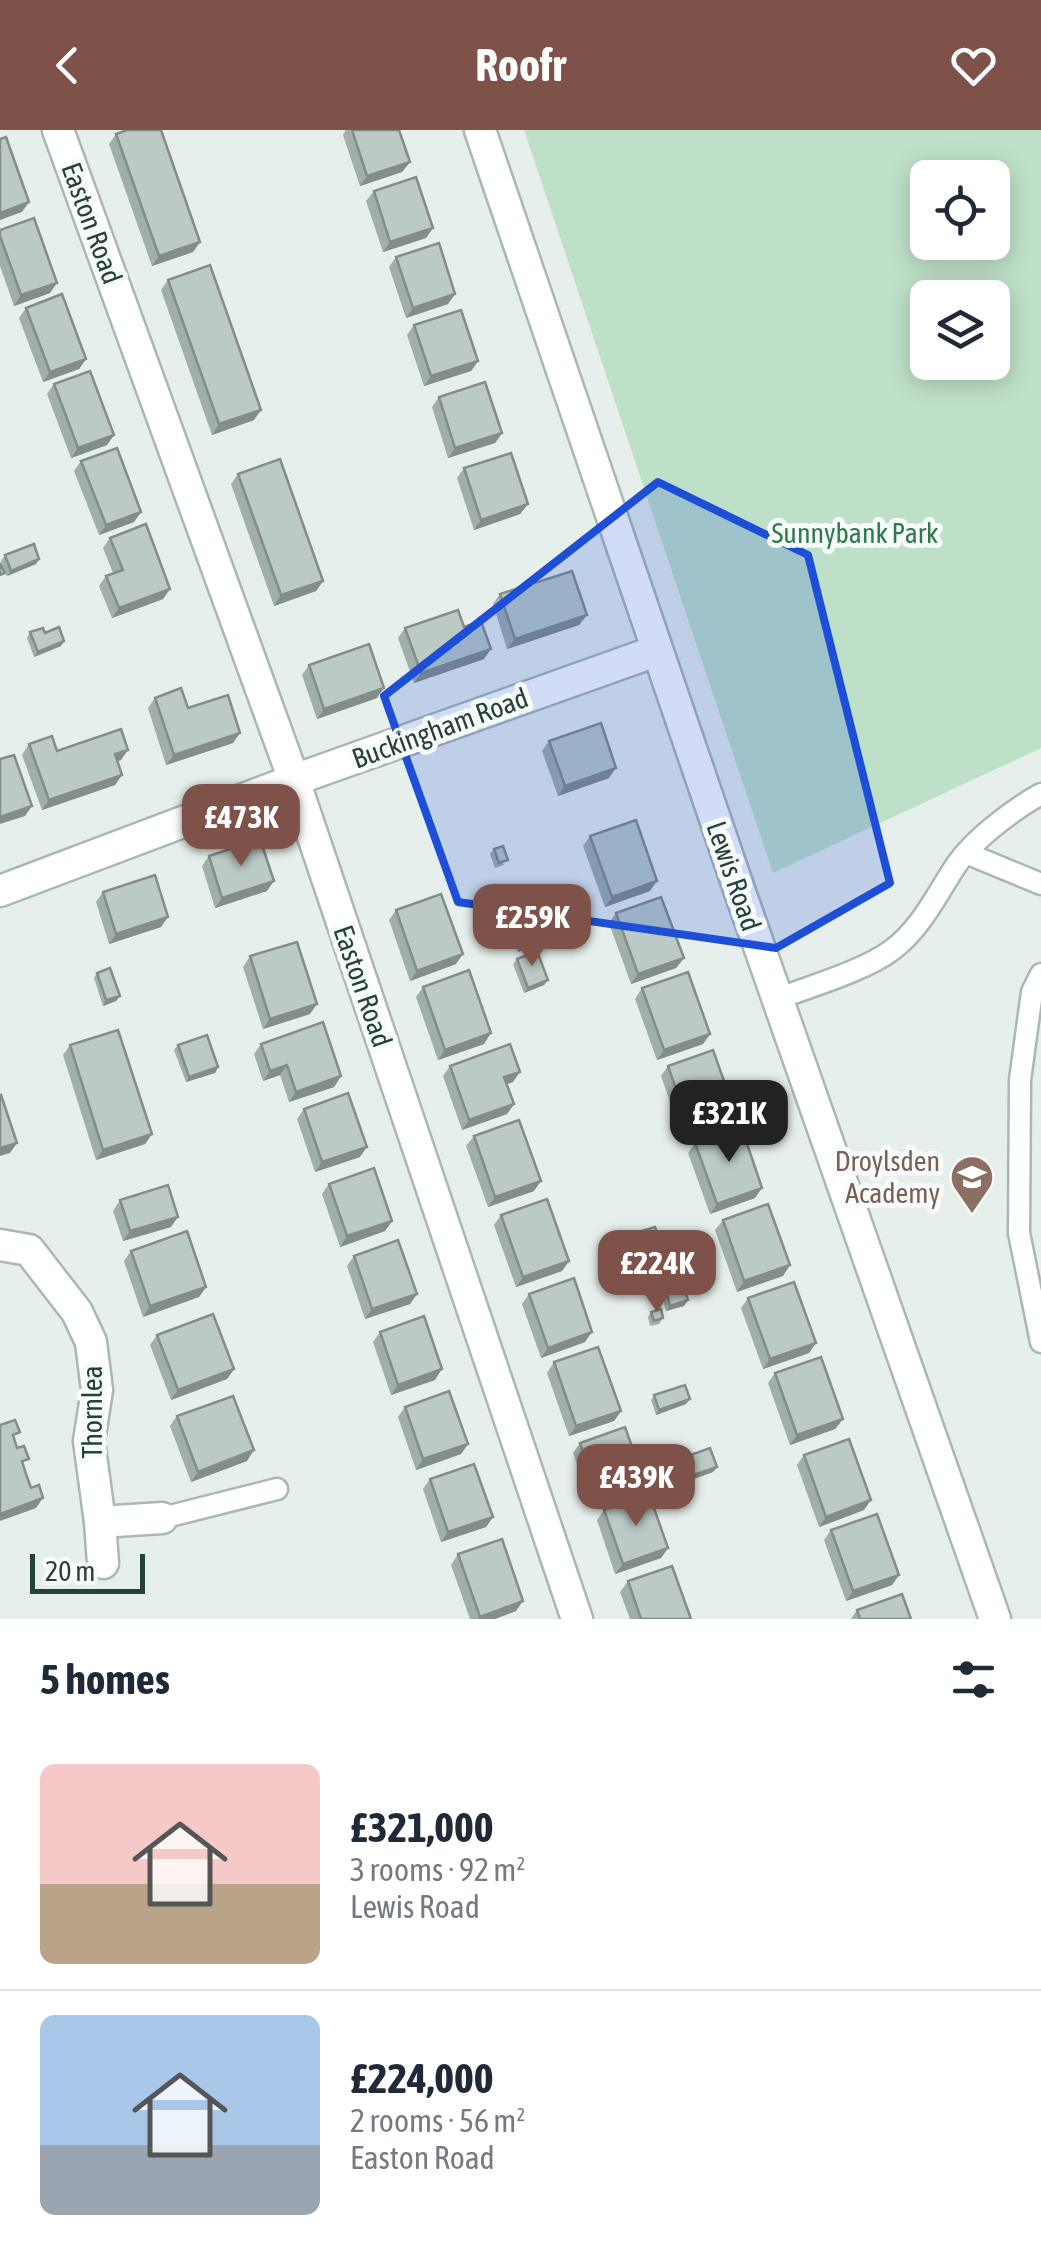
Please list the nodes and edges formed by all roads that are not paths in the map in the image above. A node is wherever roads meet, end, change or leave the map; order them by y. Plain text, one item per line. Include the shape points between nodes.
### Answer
1 (58, 130) edge
2 (480, 130) edge
3 (656, 651) junction
4 (294, 780) junction
5 (1041, 794) edge
6 (966, 854) junction
7 (1041, 884) edge
8 (0, 890) edge
9 (1041, 974) edge
10 (777, 999) junction
11 (0, 1245) edge
12 (1041, 1342) edge
13 (277, 1490) dead end
14 (162, 1518) joint
15 (100, 1522) junction
16 (103, 1563) dead end
17 (576, 1619) edge
18 (995, 1619) edge

1 - 4 street, Easton Road
2 - 3 street, Lewis Road
3 - 4 street, Buckingham Road
3 - 10 street, Lewis Road
4 - 8 street, Buckingham Road
4 - 17 street, Easton Road
5 - 6 lane
6 - 7 lane
6 - 10 lane via 891,951
9 - 12 lane via 1032,992 1020,1080 1018,1233
10 - 18 street, Lewis Road
11 - 15 street, Thornlea via 29,1250 77,1312 90,1342 98,1390 88,1440
13 - 14 lane
14 - 15 street
15 - 16 street, Thornlea

